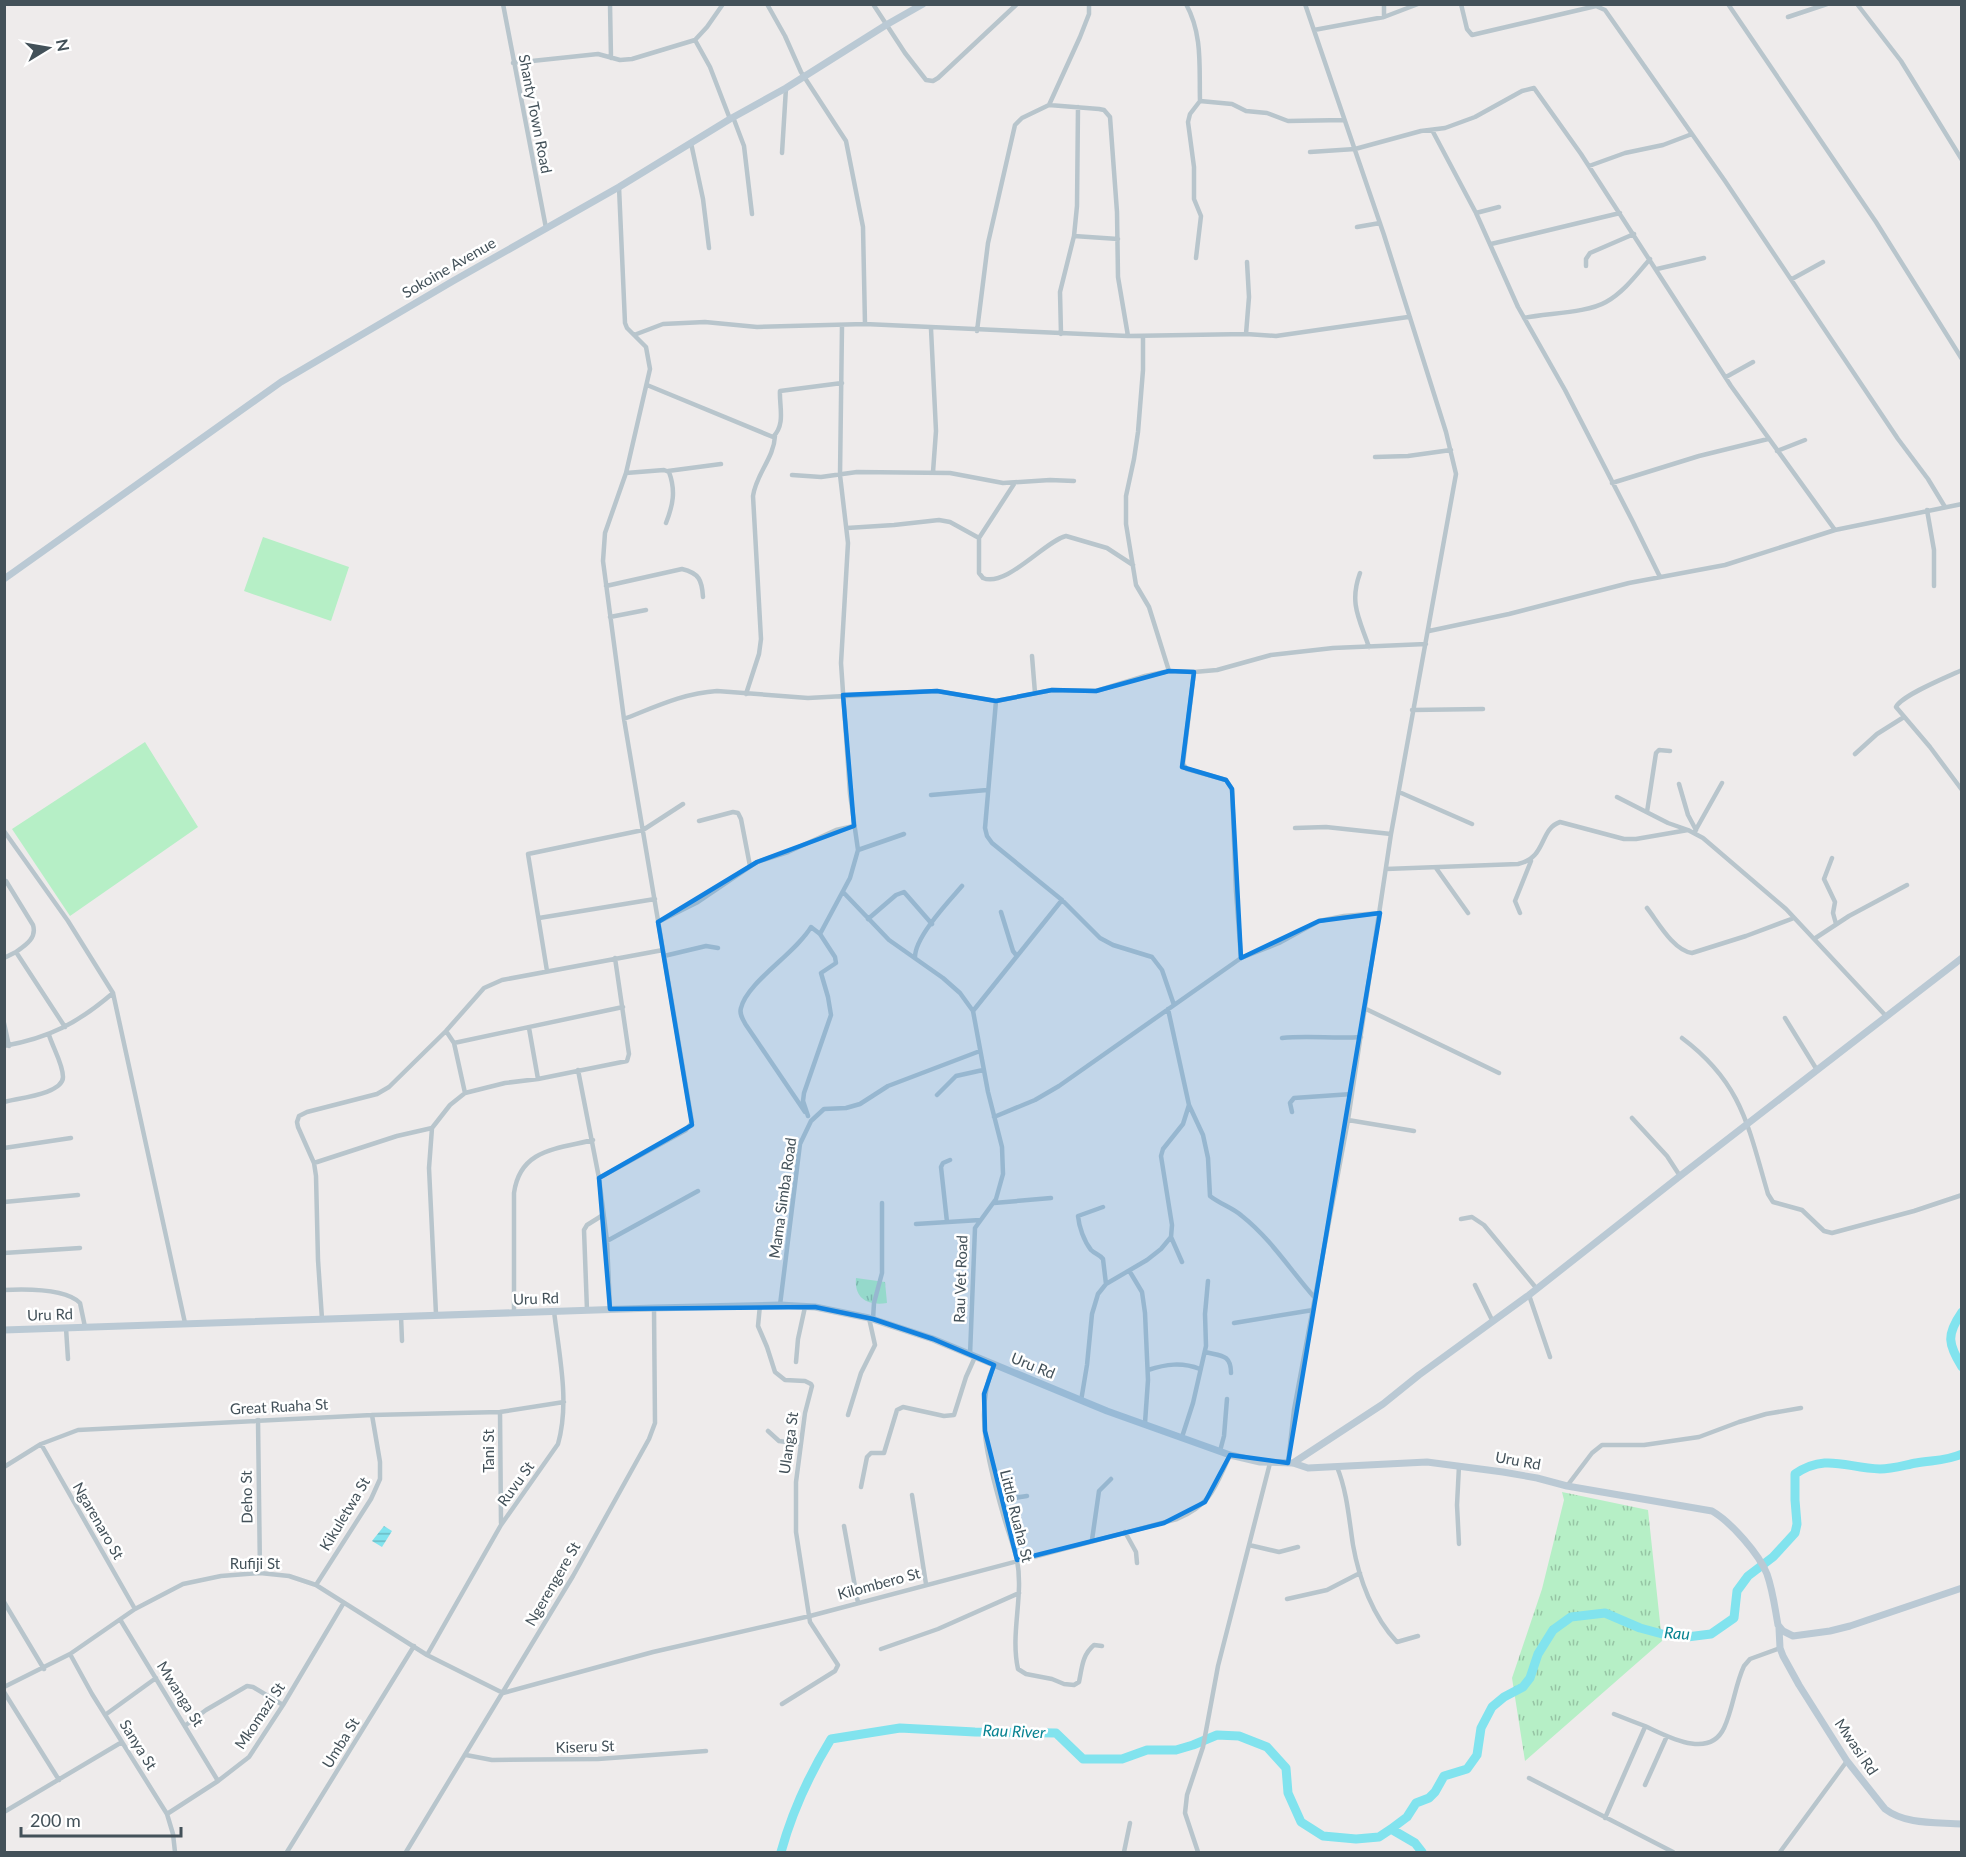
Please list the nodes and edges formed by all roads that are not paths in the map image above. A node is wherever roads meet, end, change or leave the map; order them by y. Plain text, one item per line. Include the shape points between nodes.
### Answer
1 (503, 4) edge
2 (610, 4) edge
3 (723, 4) edge
4 (767, 4) edge
5 (873, 4) edge
6 (923, 4) edge
7 (1017, 4) edge
8 (1089, 4) edge
9 (1186, 4) edge
10 (1305, 4) edge
11 (1384, 4) edge
12 (1418, 4) edge
13 (1461, 4) edge
14 (1728, 4) edge
15 (1827, 4) edge
16 (1857, 4) edge
17 (1788, 17) dead end
18 (1384, 18) junction
19 (886, 25) junction
20 (1314, 30) junction
21 (695, 40) junction
22 (611, 58) junction
23 (513, 63) junction
24 (804, 76) junction
25 (786, 88) junction
26 (1200, 101) junction
27 (1049, 105) junction
28 (1078, 107) junction
29 (732, 118) junction
30 (1344, 120) junction
31 (1432, 130) junction
32 (1692, 134) junction
33 (691, 143) junction
34 (1355, 149) junction
35 (1310, 152) dead end
36 (782, 153) dead end
37 (1962, 160) edge
38 (1589, 166) junction
39 (620, 188) junction
40 (1499, 207) dead end
41 (1476, 213) junction
42 (1620, 213) junction
43 (752, 214) dead end
44 (1380, 223) junction
45 (1357, 227) dead end
46 (546, 228) junction
47 (1634, 234) junction
48 (1074, 236) junction
49 (1118, 239) junction
50 (1491, 244) junction
51 (709, 248) dead end
52 (1196, 258) dead end
53 (1704, 258) dead end
54 (1650, 259) junction
55 (1247, 262) dead end
56 (1823, 262) dead end
57 (1586, 266) dead end
58 (1657, 269) junction
59 (1792, 279) junction
60 (1408, 317) junction
61 (1524, 318) junction
62 (865, 324) junction
63 (842, 326) junction
64 (931, 328) junction
65 (977, 331) junction
66 (634, 334) junction
67 (1061, 334) junction
68 (1246, 334) junction
69 (1128, 336) junction
70 (1143, 337) junction
71 (1962, 359) edge
72 (1753, 362) dead end
73 (1726, 377) junction
74 (842, 383) junction
75 (647, 385) junction
76 (775, 436) junction
77 (1768, 439) junction
78 (1805, 440) dead end
79 (1451, 450) junction
80 (1777, 451) junction
81 (1375, 457) dead end
82 (721, 464) dead end
83 (668, 471) junction
84 (933, 472) junction
85 (626, 473) junction
86 (792, 475) dead end
87 (840, 475) junction
88 (1074, 481) dead end
89 (1612, 483) junction
90 (1014, 484) junction
91 (1962, 504) edge
92 (1945, 507) junction
93 (1927, 510) junction
94 (666, 523) dead end
95 (847, 528) junction
96 (1835, 530) junction
97 (980, 538) junction
98 (1133, 565) junction
99 (1360, 573) dead end
100 (1660, 577) junction
101 (4, 579) edge
102 (606, 586) junction
103 (1934, 586) dead end
104 (703, 597) dead end
105 (646, 610) dead end
106 (610, 617) junction
107 (1429, 631) junction
108 (1426, 644) junction
109 (1369, 646) junction
110 (1032, 656) dead end
111 (1962, 670) edge
112 (1169, 671) junction
113 (1194, 672) junction
114 (1035, 693) junction
115 (746, 694) junction
116 (843, 695) junction
117 (996, 701) junction
118 (1483, 708) dead end
119 (1412, 710) junction
120 (1904, 717) junction
121 (624, 719) junction
122 (1670, 751) dead end
123 (1855, 754) dead end
124 (1722, 783) dead end
125 (1679, 784) dead end
126 (987, 790) junction
127 (1962, 790) edge
128 (1399, 792) junction
129 (931, 795) dead end
130 (1617, 797) dead end
131 (683, 804) dead end
132 (1647, 812) junction
133 (699, 821) dead end
134 (1472, 824) dead end
135 (854, 826) junction
136 (1295, 828) dead end
137 (643, 830) junction
138 (1688, 830) junction
139 (4, 831) edge
140 (1695, 831) junction
141 (904, 834) dead end
142 (1391, 834) junction
143 (858, 850) junction
144 (1832, 858) dead end
145 (1531, 861) junction
146 (750, 866) junction
147 (1437, 868) junction
148 (1386, 869) junction
149 (6, 881) dead end
150 (1907, 885) dead end
151 (962, 886) dead end
152 (843, 892) junction
153 (655, 899) junction
154 (1062, 900) junction
155 (1647, 908) dead end
156 (1001, 912) dead end
157 (1380, 913) junction
158 (1520, 913) dead end
159 (1468, 914) dead end
160 (539, 918) junction
161 (1794, 918) junction
162 (868, 919) junction
163 (658, 922) junction
164 (932, 924) junction
165 (1836, 924) junction
166 (820, 934) junction
167 (1814, 939) junction
168 (718, 948) dead end
169 (16, 952) junction
170 (663, 953) junction
171 (1017, 956) junction
172 (4, 958) edge
173 (615, 958) junction
174 (915, 958) junction
175 (1241, 958) junction
176 (1962, 958) edge
177 (547, 971) junction
178 (112, 993) junction
179 (1174, 1005) junction
180 (623, 1007) junction
181 (1168, 1009) junction
182 (1365, 1009) junction
183 (973, 1011) junction
184 (1886, 1016) junction
185 (1785, 1018) dead end
186 (4, 1023) edge
187 (65, 1027) junction
188 (529, 1028) junction
189 (446, 1030) junction
190 (49, 1035) junction
191 (1361, 1036) junction
192 (1282, 1038) dead end
193 (1682, 1038) dead end
194 (454, 1043) junction
195 (7, 1046) edge
196 (980, 1050) junction
197 (578, 1070) junction
198 (983, 1070) junction
199 (1817, 1070) junction
200 (1499, 1073) dead end
201 (538, 1079) junction
202 (465, 1093) junction
203 (1352, 1094) junction
204 (937, 1095) dead end
205 (4, 1102) edge
206 (1189, 1105) junction
207 (1292, 1112) dead end
208 (807, 1116) junction
209 (994, 1118) junction
210 (1632, 1118) dead end
211 (1348, 1120) junction
212 (812, 1121) junction
213 (1748, 1124) junction
214 (432, 1128) junction
215 (1414, 1131) dead end
216 (71, 1138) dead end
217 (593, 1140) junction
218 (4, 1148) edge
219 (950, 1160) dead end
220 (314, 1163) junction
221 (1680, 1176) junction
222 (599, 1178) junction
223 (699, 1191) dead end
224 (78, 1195) dead end
225 (1962, 1195) edge
226 (1051, 1198) dead end
227 (4, 1202) edge
228 (882, 1203) dead end
229 (993, 1203) junction
230 (1103, 1207) dead end
231 (603, 1215) junction
232 (1461, 1219) dead end
233 (980, 1220) junction
234 (948, 1222) junction
235 (916, 1224) dead end
236 (1171, 1237) junction
237 (606, 1241) junction
238 (80, 1248) dead end
239 (4, 1253) edge
240 (1182, 1262) dead end
241 (1130, 1272) junction
242 (1208, 1281) dead end
243 (1106, 1284) junction
244 (1475, 1285) dead end
245 (1537, 1289) junction
246 (4, 1290) edge
247 (1529, 1295) junction
248 (1315, 1298) junction
249 (760, 1305) junction
250 (780, 1305) junction
251 (805, 1307) junction
252 (654, 1308) junction
253 (610, 1309) junction
254 (587, 1310) junction
255 (1313, 1310) junction
256 (555, 1311) junction
257 (514, 1313) junction
258 (436, 1314) junction
259 (401, 1316) junction
260 (871, 1318) junction
261 (322, 1319) junction
262 (1493, 1322) junction
263 (185, 1323) junction
264 (1234, 1323) dead end
265 (85, 1327) junction
266 (66, 1328) junction
267 (4, 1330) edge
268 (402, 1341) dead end
269 (1205, 1352) junction
270 (973, 1356) junction
271 (1550, 1357) dead end
272 (68, 1359) dead end
273 (796, 1362) dead end
274 (994, 1365) junction
275 (1200, 1369) junction
276 (1148, 1370) junction
277 (1231, 1373) dead end
278 (1227, 1399) dead end
279 (1081, 1401) junction
280 (564, 1402) junction
281 (1801, 1408) dead end
282 (500, 1412) junction
283 (372, 1415) junction
284 (848, 1415) dead end
285 (258, 1420) junction
286 (1145, 1423) junction
287 (768, 1431) dead end
288 (1182, 1437) junction
289 (40, 1444) junction
290 (801, 1444) junction
291 (1220, 1450) junction
292 (1230, 1455) junction
293 (1270, 1463) junction
294 (1290, 1463) junction
295 (1337, 1466) junction
296 (1459, 1466) junction
297 (4, 1467) edge
298 (1111, 1479) dead end
299 (1568, 1486) junction
300 (861, 1488) dead end
301 (912, 1495) dead end
302 (1027, 1496) dead end
303 (1000, 1500) junction
304 (501, 1525) junction
305 (844, 1526) dead end
306 (1125, 1532) junction
307 (1092, 1540) junction
308 (1459, 1544) dead end
309 (1249, 1545) junction
310 (1298, 1547) dead end
311 (1017, 1560) junction
312 (1137, 1563) dead end
313 (260, 1573) junction
314 (1360, 1573) junction
315 (926, 1584) junction
316 (316, 1585) junction
317 (1962, 1588) edge
318 (1019, 1593) junction
319 (1287, 1599) dead end
320 (4, 1602) edge
321 (858, 1603) junction
322 (343, 1604) junction
323 (135, 1609) junction
324 (810, 1616) junction
325 (121, 1621) junction
326 (1778, 1625) junction
327 (1418, 1636) dead end
328 (414, 1646) junction
329 (1102, 1646) dead end
330 (1780, 1648) junction
331 (881, 1649) dead end
332 (70, 1654) junction
333 (427, 1655) junction
334 (44, 1669) junction
335 (156, 1678) junction
336 (4, 1687) edge
337 (4, 1692) edge
338 (503, 1693) junction
339 (782, 1704) dead end
340 (283, 1705) junction
341 (1614, 1714) dead end
342 (105, 1715) junction
343 (186, 1725) junction
344 (1645, 1727) junction
345 (1667, 1736) junction
346 (122, 1742) junction
347 (706, 1751) dead end
348 (466, 1755) junction
349 (1847, 1761) junction
350 (1529, 1778) dead end
351 (59, 1779) junction
352 (218, 1781) junction
353 (1645, 1785) dead end
354 (4, 1812) edge
355 (167, 1814) junction
356 (1605, 1818) junction
357 (1130, 1824) dead end
358 (1962, 1824) edge
359 (175, 1852) edge
360 (287, 1852) edge
361 (406, 1852) edge
362 (1124, 1852) edge
363 (1198, 1852) edge
364 (1673, 1852) edge
365 (1780, 1852) edge

1 - 23 street, Shanty Town Road
2 - 22 street
3 - 21 street
4 - 24 street
5 - 19 street
6 - 19 street, Sokoine Avenue
7 - 19 street via 933,81 926,80
8 - 27 street via 1080,37
9 - 26 street via 1198,38
10 - 20 street
11 - 18 street
12 - 18 street
13 - 32 street via 1472,35 1600,7
14 - 71 street via 1876,222
15 - 17 street
16 - 37 street via 1901,61
18 - 20 street
19 - 24 street, Sokoine Avenue
20 - 30 street
21 - 22 street via 624,61
21 - 29 street
22 - 23 street via 598,54
23 - 46 street, Shanty Town Road
24 - 25 street, Sokoine Avenue
24 - 62 street via 842,133 849,152 862,227
25 - 29 street, Sokoine Avenue
25 - 36 street
26 - 30 street via 1232,104 1288,121
26 - 52 street via 1188,122 1194,199 1202,216
27 - 28 street
27 - 65 street via 1015,125 988,243
28 - 48 street
28 - 49 street via 1104,110 1110,117
29 - 33 street, Sokoine Avenue
29 - 43 street via 744,146
30 - 34 street
31 - 34 street
31 - 38 street via 1459,123 1534,88
31 - 41 street
32 - 38 street
32 - 59 street
33 - 39 street, Sokoine Avenue
33 - 51 street
34 - 35 street
34 - 44 street
38 - 42 street
39 - 46 street, Sokoine Avenue
39 - 66 street via 623,306 625,323
40 - 41 street
41 - 50 street
42 - 47 street
42 - 50 street
44 - 45 street
44 - 60 street
46 - 101 street, Sokoine Avenue via 281,382
47 - 54 street
47 - 57 street via 1590,253
48 - 49 street
48 - 67 street via 1060,292
49 - 69 street via 1118,277
50 - 61 street
53 - 58 street
54 - 58 street
54 - 61 street via 1604,303
55 - 68 street
56 - 59 street
58 - 73 street
59 - 92 street
60 - 68 street via 1288,335
60 - 79 street
61 - 89 street
62 - 63 street
62 - 64 street
63 - 66 street via 757,327 689,322 663,324
63 - 74 street
64 - 65 street
64 - 84 street via 936,431
65 - 67 street
66 - 75 street via 649,353
67 - 69 street
68 - 70 street
69 - 70 street
70 - 98 street via 1137,440 1126,496
72 - 73 street
73 - 77 street
74 - 76 street via 780,391 782,412
74 - 87 street
75 - 76 street
75 - 85 street
76 - 115 street via 753,496 762,639
77 - 80 street
77 - 89 street
78 - 80 street
79 - 81 street
79 - 107 street via 1456,474
80 - 96 street
82 - 83 street
83 - 85 street
83 - 94 street via 674,497
84 - 87 street
84 - 90 street
85 - 102 street via 605,533
86 - 87 street
87 - 95 street
88 - 90 street
89 - 100 street
90 - 97 street
91 - 92 street
92 - 93 street
93 - 96 street
93 - 103 street via 1934,550
95 - 97 street via 939,520
95 - 116 street
96 - 100 street via 1745,560
97 - 98 street via 980,573 987,580 1006,574 1064,536 1107,548
98 - 112 street via 1136,585 1149,608
99 - 109 street via 1355,604
100 - 107 street
102 - 104 street via 682,569 699,576
102 - 106 street
105 - 106 street
106 - 121 street
107 - 108 street
108 - 109 street
108 - 119 street
109 - 113 street via 1271,655 1217,670
110 - 114 street
111 - 120 street via 1899,702 1896,707
112 - 113 street
112 - 114 street via 1096,691 1057,689
113 - 175 street via 1183,764 1187,769 1226,780 1232,789
114 - 117 street
115 - 116 street via 808,698
115 - 121 street via 695,693
116 - 117 street via 937,691
116 - 135 street
117 - 126 street
118 - 119 street
119 - 128 street
120 - 123 street
120 - 127 street
121 - 137 street
122 - 132 street via 1656,753
124 - 140 street
125 - 140 street
126 - 129 street
126 - 154 street via 987,836
128 - 134 street
128 - 142 street
130 - 132 street
131 - 137 street
132 - 138 street
133 - 146 street via 738,813
135 - 143 street
135 - 146 street
136 - 142 street
137 - 153 street
137 - 160 street via 528,854
138 - 140 street
138 - 145 street via 1624,839 1557,822
139 - 178 street via 68,921
140 - 161 street
141 - 143 street
142 - 148 street
143 - 152 street
144 - 165 street via 1824,879 1835,902
145 - 147 street
145 - 158 street via 1515,901
146 - 163 street via 698,902
147 - 148 street
147 - 159 street
148 - 157 street
149 - 169 street via 35,932
150 - 165 street
151 - 164 street
152 - 162 street
152 - 166 street
153 - 160 street
153 - 163 street
154 - 171 street
154 - 179 street via 1106,942 1152,957 1162,970
155 - 161 street via 1678,946 1692,953
156 - 171 street
157 - 175 street via 1328,919
157 - 182 street
160 - 177 street
161 - 167 street
162 - 164 street via 904,892
162 - 174 street
163 - 170 street
164 - 174 street via 916,949
165 - 167 street
166 - 208 street via 836,963 821,973 831,1015 804,1093
166 - 208 street via 811,927 748,994 740,1012
167 - 184 street
168 - 170 street via 706,946
169 - 172 street
169 - 187 street
170 - 173 street
170 - 222 street via 691,1125
171 - 183 street
173 - 177 street
173 - 180 street
174 - 183 street via 960,993
175 - 179 street
176 - 184 street
177 - 189 street via 502,980 484,988
178 - 187 street
178 - 263 street
179 - 181 street
180 - 188 street
180 - 197 street via 627,1061
181 - 206 street
181 - 209 street via 1048,1094
182 - 191 street
182 - 200 street
183 - 196 street
184 - 199 street
185 - 199 street
186 - 195 street
187 - 190 street
188 - 194 street
188 - 201 street
189 - 194 street
189 - 220 street via 389,1087 299,1116 298,1127
190 - 195 street
190 - 205 street via 62,1070 61,1085
191 - 192 street
191 - 203 street
193 - 213 street via 1717,1069
194 - 202 street
196 - 198 street
196 - 212 street, Mama Simba Road via 888,1086 860,1104 821,1110
197 - 201 street
197 - 217 street
198 - 204 street via 956,1076
198 - 209 street, Rau Vet Road
199 - 213 street
201 - 202 street
202 - 214 street
203 - 207 street via 1294,1098 1290,1103
203 - 211 street
206 - 236 street via 1183,1124 1161,1156
206 - 248 street via 1203,1136 1210,1196 1241,1214 1257,1229
208 - 212 street
209 - 229 street, Rau Vet Road via 1002,1147 1003,1174
210 - 221 street
211 - 215 street
211 - 248 street
212 - 250 street, Mama Simba Road via 800,1144
213 - 221 street
213 - 225 street via 1770,1199 1802,1210 1828,1232
214 - 220 street
214 - 258 street via 429,1168
216 - 218 street
217 - 222 street
217 - 257 street via 537,1155 516,1177
219 - 234 street via 941,1167
220 - 261 street
221 - 245 street
222 - 231 street
223 - 237 street
224 - 227 street
226 - 229 street
228 - 260 street via 882,1273
229 - 233 street, Rau Vet Road
230 - 243 street via 1083,1213 1078,1219 1090,1248 1102,1259
231 - 237 street
231 - 254 street via 584,1230
232 - 245 street via 1477,1219
233 - 234 street
233 - 270 street, Rau Vet Road via 975,1231
234 - 235 street
236 - 240 street
236 - 241 street via 1161,1250
237 - 253 street
238 - 239 street
241 - 243 street
241 - 276 street via 1142,1292
242 - 269 street
243 - 279 street via 1094,1304
244 - 262 street
245 - 247 street
246 - 265 street via 33,1289 72,1296 80,1303
247 - 262 street
247 - 271 street
248 - 255 street
249 - 250 street, Uru Rd
249 - 252 street, Uru Rd
249 - 290 street, Ulanga St via 758,1326 775,1372 785,1380 805,1381 812,1386
250 - 251 street, Uru Rd
251 - 260 street, Uru Rd
251 - 273 street
252 - 253 street, Uru Rd
252 - 338 street, Ngerengere St via 655,1423 649,1439
253 - 254 street, Uru Rd
254 - 256 street, Uru Rd
255 - 264 street
255 - 294 street via 1294,1410
256 - 257 street, Uru Rd
256 - 280 street, Ruvu St
257 - 258 street, Uru Rd
258 - 259 street, Uru Rd
259 - 261 street, Uru Rd
259 - 268 street
260 - 270 street, Uru Rd
260 - 284 street via 875,1345
261 - 263 street, Uru Rd
262 - 294 street via 1376,1410
263 - 265 street, Uru Rd
265 - 266 street, Uru Rd
266 - 267 street, Uru Rd
266 - 272 street
269 - 275 street
269 - 277 street via 1229,1359
270 - 274 street, Uru Rd
270 - 300 street via 954,1415 903,1407 897,1410 884,1453 867,1457
274 - 279 street, Uru Rd
274 - 303 street, Little Ruaha St via 986,1384 983,1409
275 - 276 street via 1175,1364
275 - 288 street
276 - 286 street
278 - 291 street
279 - 286 street, Uru Rd
280 - 282 street, Great Ruaha St
280 - 304 street, Ruvu St via 558,1444
281 - 299 street via 1766,1414 1691,1439 1602,1445
282 - 283 street, Great Ruaha St
282 - 304 street, Tani St
283 - 285 street, Great Ruaha St
283 - 316 street, Kikuletwa St via 380,1479
285 - 289 street, Great Ruaha St via 78,1430
285 - 313 street, Deho St
286 - 288 street, Uru Rd
287 - 290 street via 779,1441
288 - 291 street, Uru Rd
289 - 297 street, Great Ruaha St
289 - 323 street, Ngarenaro St
290 - 324 street, Ulanga St via 796,1524
291 - 292 street, Uru Rd
292 - 293 street, Uru Rd
292 - 306 street, Kilombero St via 1211,1495 1195,1511
293 - 294 street, Uru Rd
293 - 309 street
294 - 295 street, Uru Rd via 1308,1468
295 - 296 street, Uru Rd via 1427,1462
295 - 314 street
296 - 299 street, Uru Rd
296 - 308 street
298 - 307 street via 1099,1491
299 - 326 street, Uru Rd via 1712,1511 1725,1519 1762,1565
301 - 315 street
302 - 303 street
303 - 311 street, Little Ruaha St
304 - 333 street, Ruvu St
305 - 321 street
306 - 307 street, Kilombero St
306 - 312 street via 1136,1552
307 - 311 street, Kilombero St
309 - 310 street via 1279,1552
309 - 363 street via 1216,1674 1203,1747 1185,1806
311 - 315 street, Kilombero St
311 - 318 street, Little Ruaha St
313 - 316 street, Rufiji St via 289,1576
313 - 323 street, Rufiji St via 183,1584
314 - 319 street via 1327,1590
314 - 327 street via 1374,1608 1395,1640
315 - 321 street, Kilombero St
316 - 322 street, Rufiji St
317 - 326 street via 1830,1631 1792,1636
318 - 329 street, Little Ruaha St via 1016,1641 1020,1671 1074,1685 1079,1682 1088,1651 1094,1645
318 - 331 street
320 - 334 street
321 - 324 street, Kilombero St
322 - 328 street, Rufiji St
322 - 340 street, Mkomazi St
323 - 325 street, Rufiji St
324 - 338 street, Kilombero St via 653,1652
324 - 339 street, Ulanga St via 812,1627 838,1668
325 - 332 street, Rufiji St
325 - 335 street, Mwanga St
326 - 330 street, Mwasi Rd
328 - 333 street, Rufiji St
328 - 360 street, Umba St
330 - 345 street via 1750,1659 1744,1666 1720,1737 1693,1744
330 - 349 street, Mwasi Rd
332 - 334 street, Rufiji St
332 - 342 street, Sanya St
333 - 338 street, Rufiji St
334 - 336 street, Rufiji St
335 - 342 street
335 - 343 street, Mwanga St
337 - 351 street
338 - 348 street, Ngerengere St
340 - 343 street via 247,1686
340 - 352 street, Mkomazi St via 249,1757
341 - 344 street
342 - 346 street, Sanya St
343 - 352 street, Mwanga St
344 - 345 street
344 - 356 street
345 - 353 street
346 - 351 street
346 - 355 street, Sanya St
347 - 348 street, Kiseru St via 598,1759 492,1760
348 - 361 street, Ngerengere St
349 - 358 street, Mwasi Rd via 1893,1814 1909,1820
349 - 365 street
350 - 356 street
351 - 354 street
352 - 355 street, Mkomazi St
355 - 359 street, Sanya St
356 - 364 street
357 - 362 street

